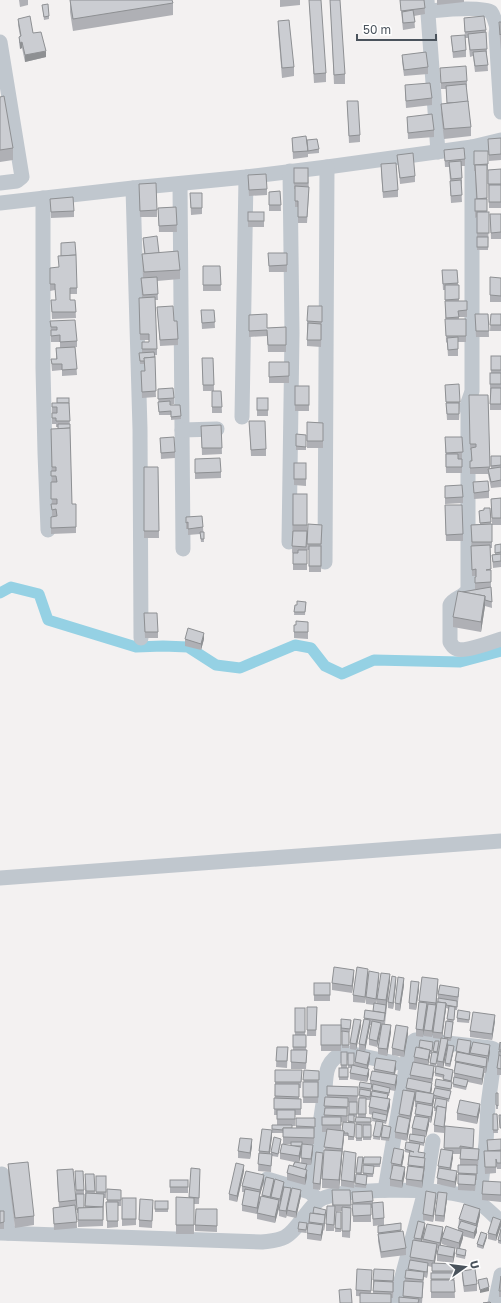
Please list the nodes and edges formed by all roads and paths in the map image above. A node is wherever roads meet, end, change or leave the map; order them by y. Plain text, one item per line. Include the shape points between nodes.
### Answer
1 (428, 5) edge
2 (499, 26) edge
3 (0, 42) edge
4 (4, 96) edge
5 (501, 112) edge
6 (501, 140) edge
7 (472, 147) junction
8 (438, 152) junction
9 (327, 167) junction
10 (290, 171) junction
11 (246, 177) junction
12 (0, 183) edge
13 (180, 184) junction
14 (133, 188) junction
15 (43, 198) junction
16 (0, 203) edge
17 (242, 417) dead end
18 (217, 429) edge
19 (182, 430) junction
20 (48, 530) dead end
21 (289, 542) dead end
22 (183, 549) dead end
23 (325, 562) dead end
24 (141, 638) dead end
25 (501, 639) edge
26 (501, 841) edge
27 (0, 878) edge
28 (406, 1065) junction
29 (433, 1141) dead end
30 (494, 1143) edge
31 (2, 1174) dead end
32 (267, 1179) edge
33 (385, 1190) junction
34 (425, 1191) junction
35 (314, 1196) junction
36 (479, 1202) junction
37 (501, 1222) edge
38 (4, 1233) edge
39 (501, 1275) edge
40 (395, 1303) edge
41 (495, 1303) edge

1 - 2 street via 487,10 492,13
1 - 8 street
2 - 5 street via 496,34
3 - 4 street
4 - 12 street via 22,177 17,181
6 - 7 street
7 - 8 street
7 - 25 street via 472,391 466,408 468,589 450,605 450,642 456,649 463,650
8 - 9 street
9 - 10 street
9 - 23 street
10 - 11 street
10 - 21 street via 292,340
11 - 13 street
11 - 17 street
13 - 14 street
13 - 19 street
14 - 15 street
14 - 24 street via 140,429
15 - 16 street
15 - 20 street via 43,376
18 - 19 street
19 - 22 street
26 - 27 street
28 - 30 street via 410,1044 415,1040 494,1049 488,1105
28 - 33 street
28 - 35 street via 349,1052 337,1055 330,1062 326,1073
29 - 34 street
30 - 36 street
31 - 38 street
32 - 35 street
33 - 34 street
33 - 35 street
34 - 36 street via 452,1193
34 - 40 street
35 - 38 street via 310,1208 288,1235 272,1241
36 - 37 street
39 - 41 street

